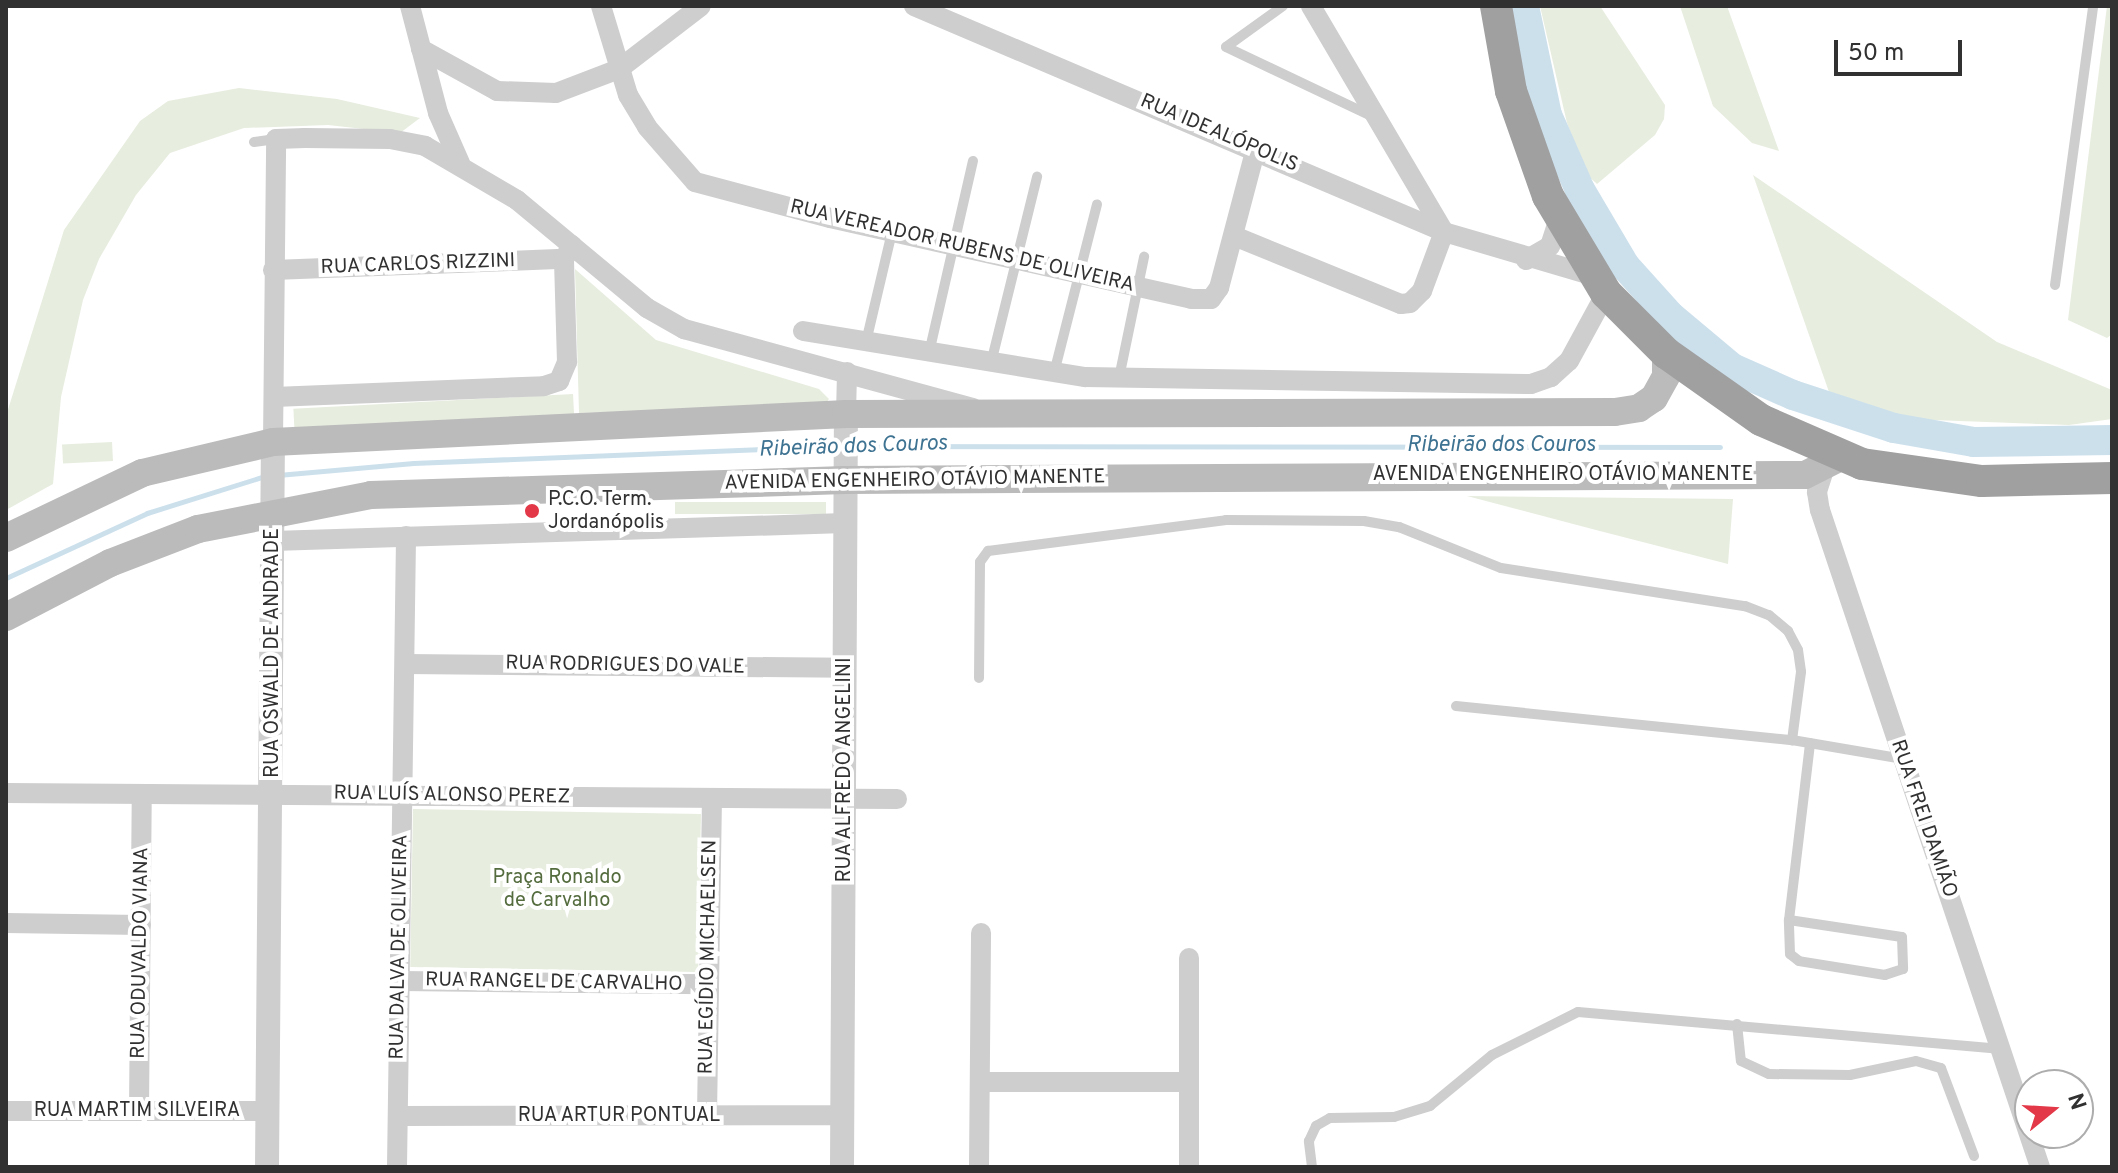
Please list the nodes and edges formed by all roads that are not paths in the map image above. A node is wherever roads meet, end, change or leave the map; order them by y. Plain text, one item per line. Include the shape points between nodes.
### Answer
1 (410, 6) edge
2 (601, 6) edge
3 (701, 6) edge
4 (914, 6) edge
5 (1283, 6) edge
6 (1311, 6) edge
7 (1496, 6) edge
8 (2093, 6) edge
9 (421, 49) junction
10 (619, 69) junction
11 (438, 113) junction
12 (1377, 119) junction
13 (276, 139) junction
14 (254, 142) dead end
15 (412, 142) junction
16 (1256, 148) junction
17 (973, 161) dead end
18 (460, 163) junction
19 (1037, 177) dead end
20 (1097, 204) dead end
21 (1560, 216) junction
22 (892, 232) junction
23 (1444, 232) junction
24 (1234, 236) junction
25 (955, 244) junction
26 (568, 252) junction
27 (1144, 257) dead end
28 (1017, 258) junction
29 (1526, 260) junction
30 (273, 270) junction
31 (1080, 273) junction
32 (1600, 284) junction
33 (2055, 285) dead end
34 (1137, 287) junction
35 (803, 331) dead end
36 (866, 342) junction
37 (929, 353) junction
38 (1666, 353) junction
39 (991, 363) junction
40 (847, 372) junction
41 (1053, 374) junction
42 (1119, 378) junction
43 (274, 397) junction
44 (981, 411) junction
45 (846, 421) junction
46 (273, 451) junction
47 (1833, 463) junction
48 (846, 472) junction
49 (2112, 478) edge
50 (273, 502) junction
51 (845, 523) junction
52 (406, 536) junction
53 (6, 538) edge
54 (273, 541) junction
55 (6, 617) edge
56 (405, 664) junction
57 (846, 668) junction
58 (979, 678) dead end
59 (1456, 706) dead end
60 (1792, 740) junction
61 (1810, 743) junction
62 (1903, 759) junction
63 (6, 793) edge
64 (142, 794) junction
65 (273, 794) junction
66 (403, 796) junction
67 (712, 799) junction
68 (897, 799) dead end
69 (845, 800) junction
70 (1789, 920) junction
71 (6, 923) edge
72 (141, 925) junction
73 (981, 933) dead end
74 (1189, 958) dead end
75 (400, 981) junction
76 (708, 984) junction
77 (1737, 1024) junction
78 (2001, 1049) junction
79 (980, 1082) junction
80 (1189, 1082) junction
81 (6, 1111) edge
82 (139, 1111) junction
83 (268, 1111) junction
84 (707, 1115) junction
85 (841, 1115) junction
86 (398, 1116) junction
87 (1974, 1156) dead end
88 (267, 1167) edge
89 (397, 1167) edge
90 (842, 1167) edge
91 (979, 1167) edge
92 (1189, 1167) edge
93 (1312, 1167) edge
94 (2040, 1167) edge

1 - 9 street
2 - 10 street, RUA VEREADOR RUBENS DE OLIVEIRA
3 - 10 street
4 - 16 street, RUA IDEALÓPOLIS
5 - 12 lane via 1226,47
6 - 12 street
7 - 21 highway via 1526,145
8 - 33 lane
9 - 10 street via 472,81 506,93 556,93
9 - 11 street
10 - 22 street, RUA VEREADOR RUBENS DE OLIVEIRA via 647,127 695,182
11 - 15 street via 431,129
11 - 18 street
12 - 23 street
13 - 14 lane
13 - 15 street
13 - 30 street, RUA OSWALD DE ANDRADE
15 - 18 street
16 - 23 street, RUA IDEALÓPOLIS
16 - 24 street, RUA VEREADOR RUBENS DE OLIVEIRA
17 - 25 lane
18 - 26 street via 517,200
19 - 28 lane
20 - 31 lane
21 - 29 street via 1550,246
21 - 32 highway
22 - 25 street, RUA VEREADOR RUBENS DE OLIVEIRA
22 - 36 lane
23 - 24 street via 1422,291 1401,304
23 - 29 street, RUA IDEALÓPOLIS
24 - 34 street, RUA VEREADOR RUBENS DE OLIVEIRA via 1211,299
25 - 28 street, RUA VEREADOR RUBENS DE OLIVEIRA
25 - 37 lane
26 - 30 street, RUA CARLOS RIZZINI
26 - 40 street via 684,329 727,345
26 - 43 street via 567,362 559,381 544,386
27 - 34 lane
28 - 31 street, RUA VEREADOR RUBENS DE OLIVEIRA
28 - 39 lane
29 - 32 street, RUA IDEALÓPOLIS
30 - 43 street, RUA OSWALD DE ANDRADE
31 - 34 street, RUA VEREADOR RUBENS DE OLIVEIRA
31 - 41 lane
32 - 38 highway
32 - 42 street via 1569,361 1538,383
34 - 42 lane
35 - 36 street
36 - 37 street
37 - 39 street
38 - 44 main road via 1666,376 1654,398 1639,408 1615,412
38 - 47 highway
39 - 41 street
40 - 44 street
40 - 45 street, RUA ALFREDO ANGELINI
41 - 42 street
43 - 46 street, RUA OSWALD DE ANDRADE
44 - 45 main road
45 - 46 main road
45 - 48 street, RUA ALFREDO ANGELINI
46 - 50 street, RUA OSWALD DE ANDRADE
46 - 53 main road via 142,473
47 - 48 main road, AVENIDA ENGENHEIRO OTÁVIO MANENTE via 1805,475
47 - 49 highway via 1982,481
47 - 62 street, RUA FREI DAMIÃO via 1817,492 1820,510
48 - 50 main road, AVENIDA ENGENHEIRO OTÁVIO MANENTE
48 - 51 street, RUA ALFREDO ANGELINI
50 - 54 street, RUA OSWALD DE ANDRADE
50 - 55 main road, AVENIDA ENGENHEIRO OTÁVIO MANENTE via 153,545
51 - 52 street
51 - 57 street, RUA ALFREDO ANGELINI
52 - 54 street
52 - 56 street, RUA DALVA DE OLIVEIRA
54 - 65 street, RUA OSWALD DE ANDRADE
56 - 57 street, RUA RODRIGUES DO VALE
56 - 66 street, RUA DALVA DE OLIVEIRA
57 - 69 street, RUA ALFREDO ANGELINI
58 - 60 lane via 980,562 988,551 1226,520 1364,521 1399,527 1501,568 1745,606 1769,615 1788,631 1798,650 1801,672
59 - 60 lane
60 - 61 lane
61 - 62 lane
61 - 70 lane
62 - 78 street, RUA FREI DAMIÃO
63 - 64 street, RUA LUÍS ALONSO PEREZ
64 - 65 street, RUA LUÍS ALONSO PEREZ
64 - 72 street, RUA ODUVALDO VIANA
65 - 66 street, RUA LUÍS ALONSO PEREZ
65 - 83 street, RUA OSWALD DE ANDRADE
66 - 67 street, RUA LUÍS ALONSO PEREZ
66 - 75 street, RUA DALVA DE OLIVEIRA
67 - 69 street, RUA LUÍS ALONSO PEREZ
67 - 76 street, RUA EGÍDIO MICHAELSEN
68 - 69 street, RUA LUÍS ALONSO PEREZ
69 - 85 street, RUA ALFREDO ANGELINI
70 - 70 lane via 1787,945 1799,961 1885,975 1903,969 1902,937
71 - 72 street
72 - 82 street, RUA ODUVALDO VIANA
73 - 79 street
74 - 80 street
75 - 76 street, RUA RANGEL DE CARVALHO
75 - 86 street, RUA DALVA DE OLIVEIRA
76 - 84 street, RUA EGÍDIO MICHAELSEN
77 - 78 lane
77 - 87 lane via 1741,1061 1769,1074 1850,1075 1916,1061 1941,1068
77 - 93 lane via 1600,1010 1554,1020 1492,1055 1430,1106 1394,1117 1330,1118 1316,1126 1309,1141
78 - 94 street, RUA FREI DAMIÃO
79 - 80 street
79 - 91 street
80 - 92 street
81 - 82 street, RUA MARTIM SILVEIRA
82 - 83 street, RUA MARTIM SILVEIRA
83 - 88 street, RUA OSWALD DE ANDRADE
84 - 85 street, RUA ARTUR PONTUAL
84 - 86 street, RUA ARTUR PONTUAL
85 - 90 street, RUA ALFREDO ANGELINI
86 - 89 street, RUA DALVA DE OLIVEIRA

